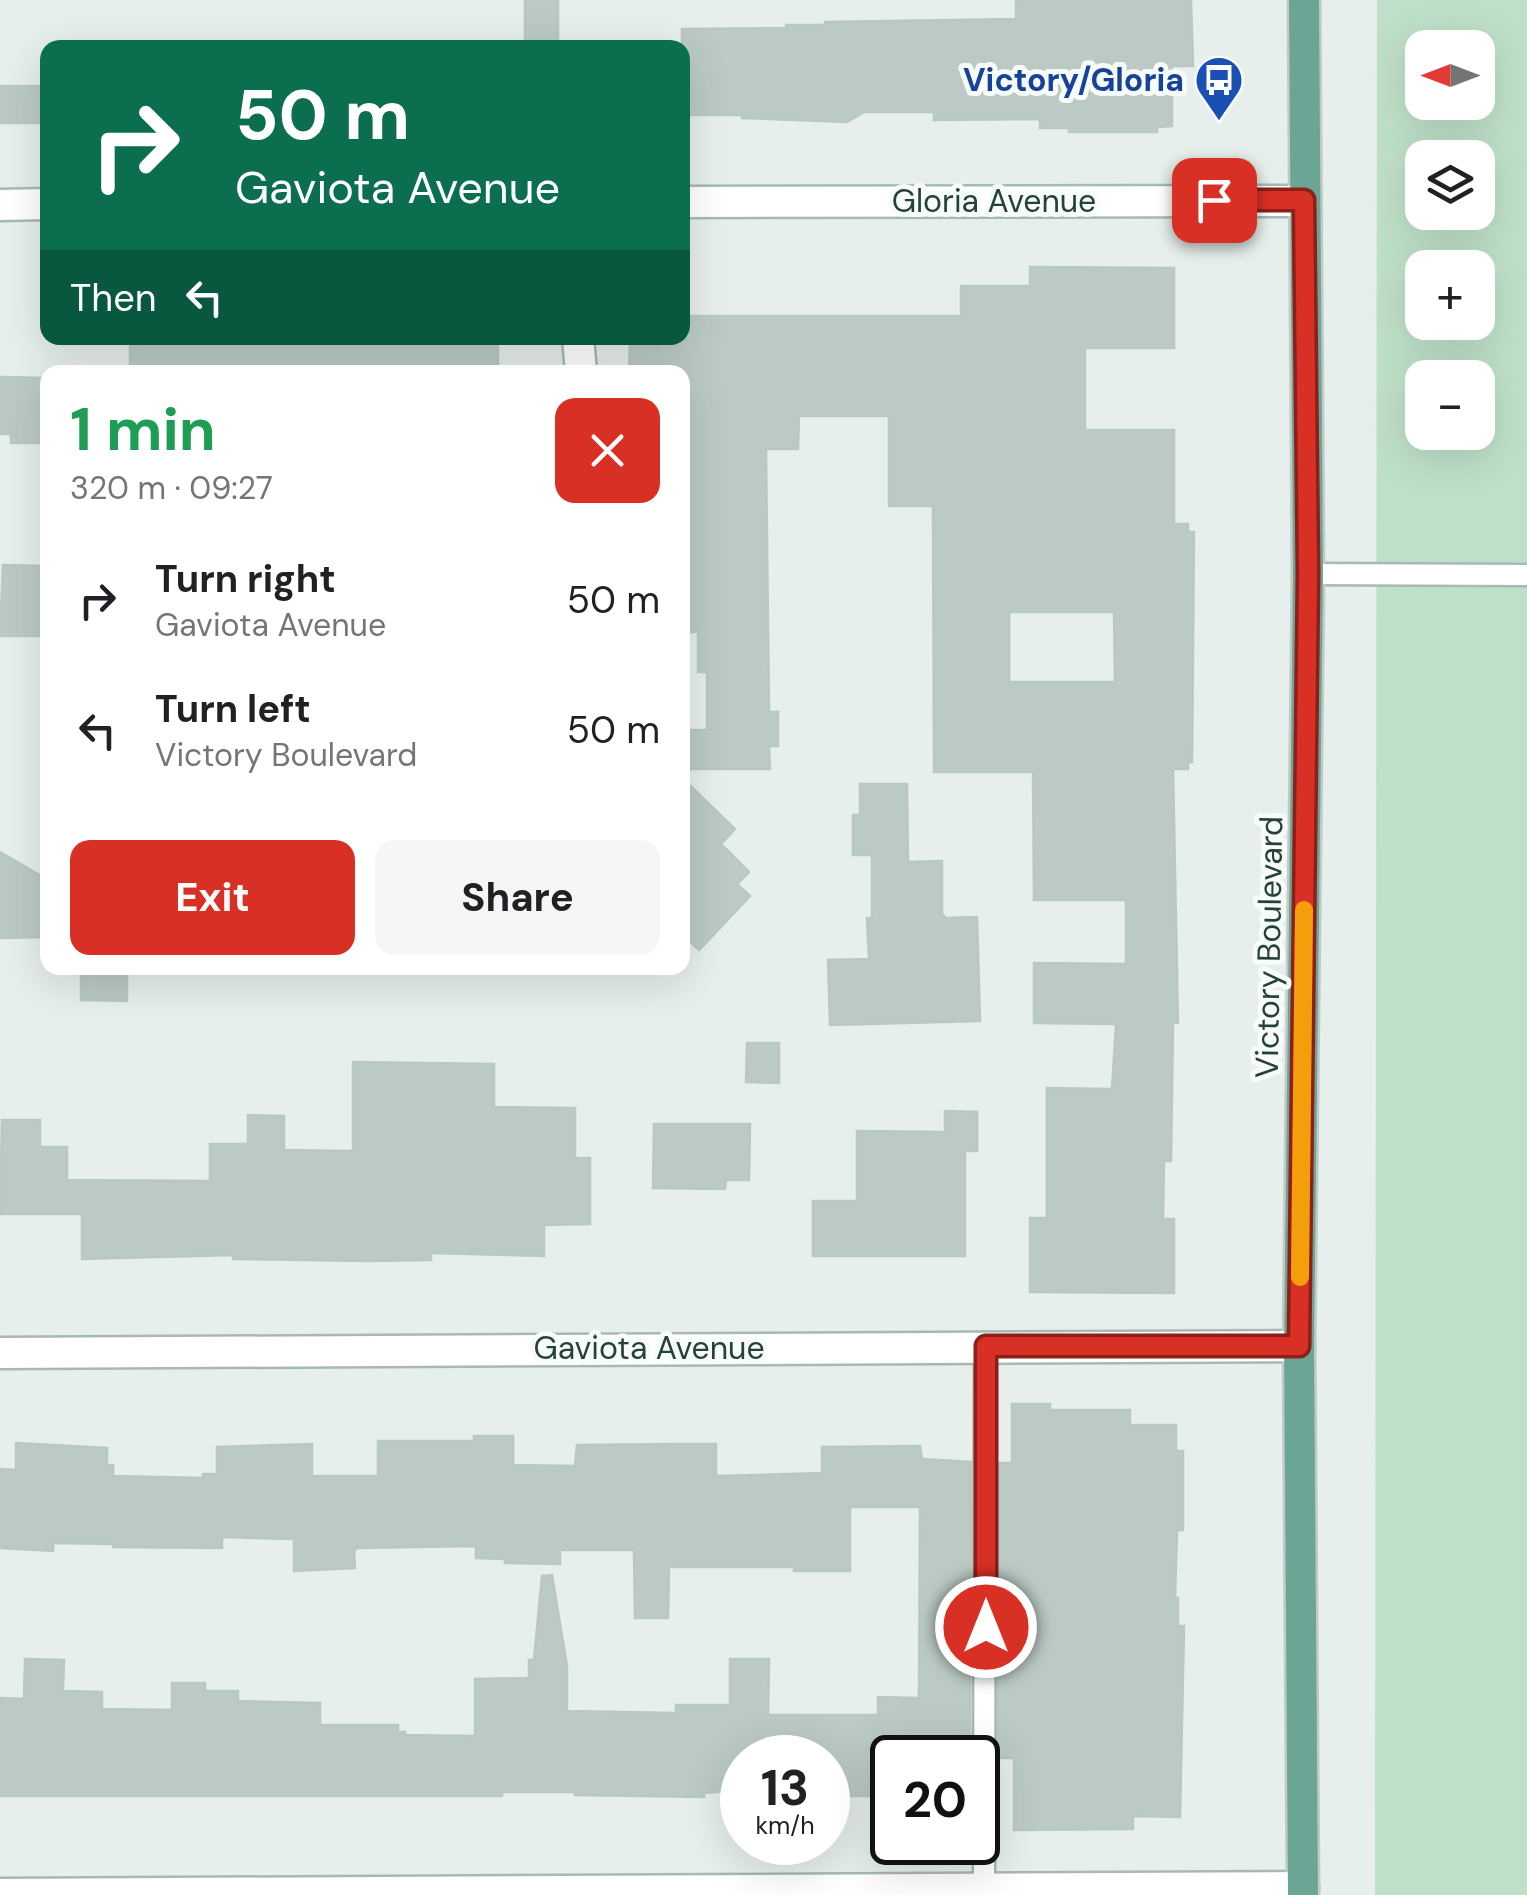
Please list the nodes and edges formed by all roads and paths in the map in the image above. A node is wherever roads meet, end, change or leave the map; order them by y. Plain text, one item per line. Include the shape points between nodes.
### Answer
1 (1304, 0) edge
2 (1304, 200) junction
3 (690, 202) edge
4 (40, 204) edge
5 (0, 205) edge
6 (1308, 574) junction
7 (1527, 575) edge
8 (986, 1346) junction
9 (1299, 1346) junction
10 (0, 1353) edge
11 (1303, 1891) edge
12 (984, 1892) edge
13 (0, 1894) edge

1 - 2 main road, Victory Boulevard
2 - 3 street, Gloria Avenue
2 - 6 main road, Victory Boulevard
4 - 5 street
6 - 7 lane
6 - 9 main road, Victory Boulevard
8 - 9 street, Gaviota Avenue
8 - 10 street, Gaviota Avenue
8 - 12 lane
9 - 11 main road, Victory Boulevard
11 - 12 street
12 - 13 street

